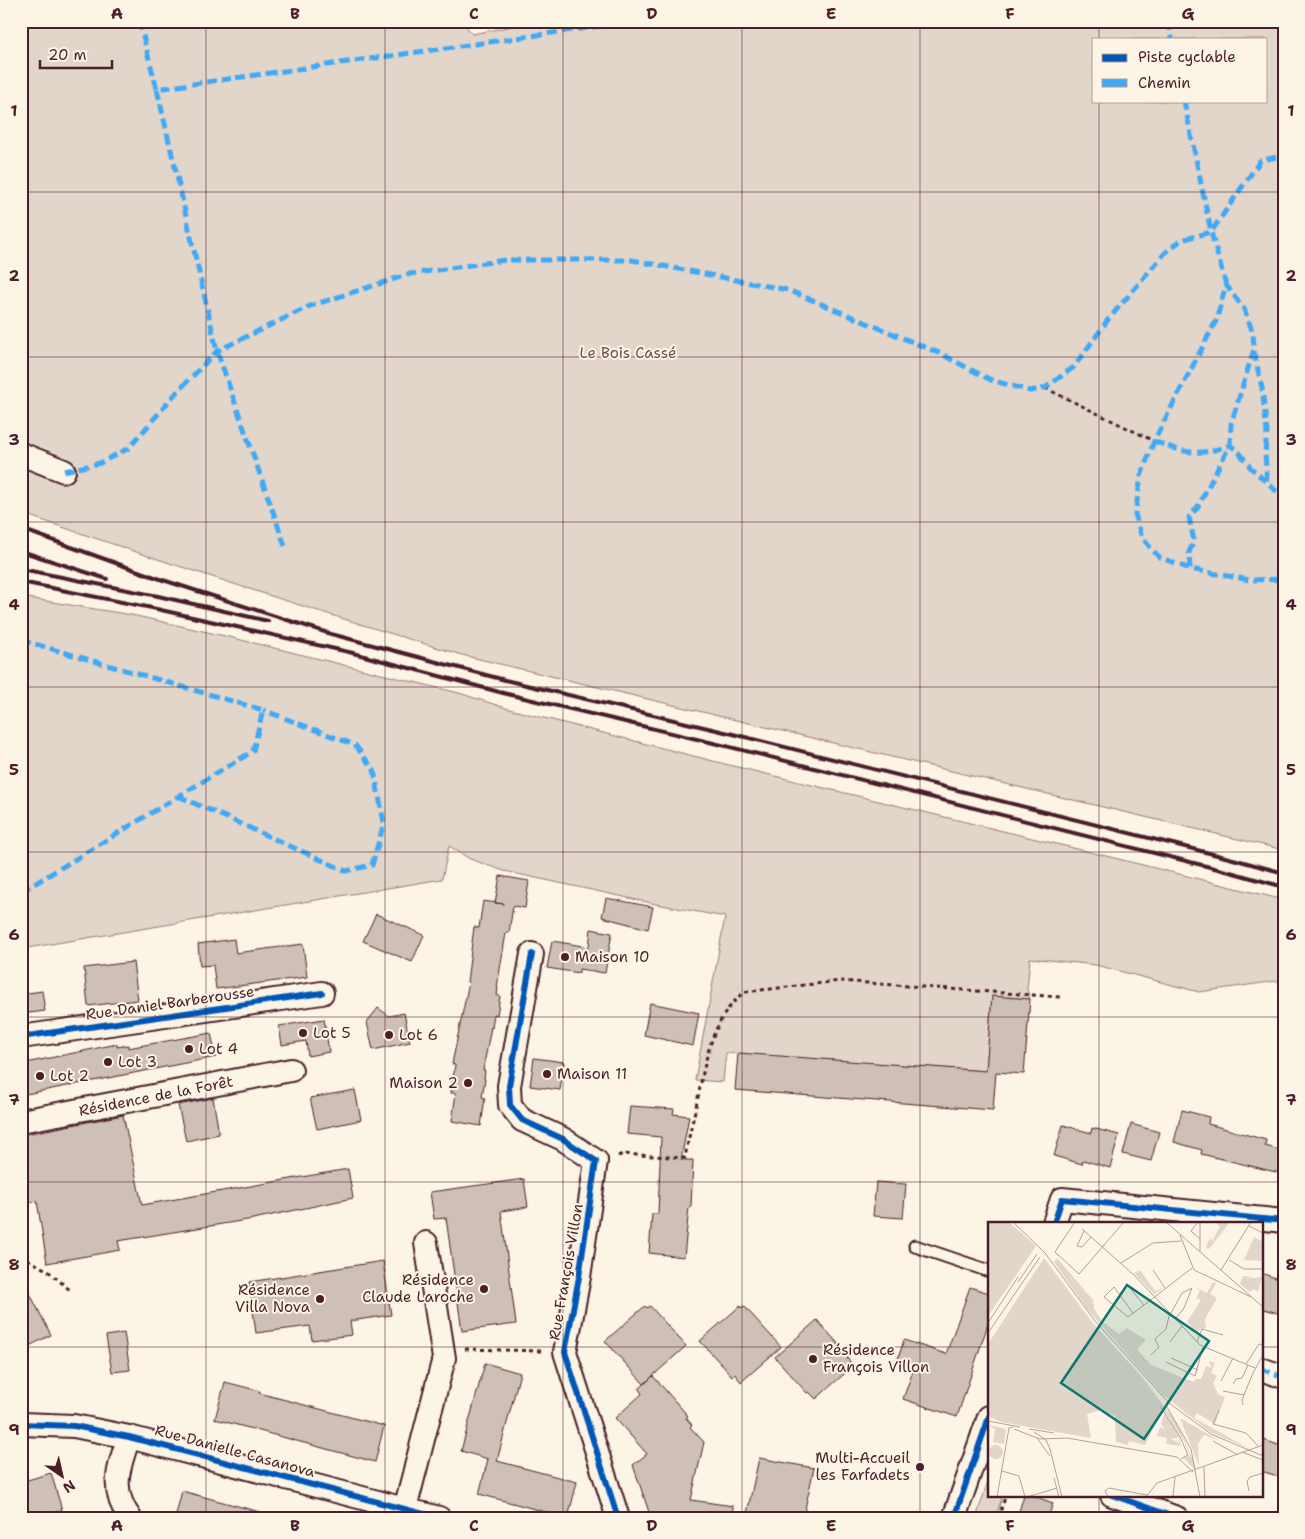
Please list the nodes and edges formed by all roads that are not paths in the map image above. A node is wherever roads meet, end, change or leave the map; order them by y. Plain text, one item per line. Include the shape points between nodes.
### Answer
1 (21, 454) edge
2 (64, 471) dead end
3 (532, 954) dead end
4 (322, 993) dead end
5 (21, 1037) edge
6 (291, 1070) dead end
7 (21, 1121) edge
8 (1284, 1221) edge
9 (1054, 1222) edge
10 (426, 1243) dead end
11 (915, 1246) dead end
12 (988, 1271) edge
13 (1262, 1368) edge
14 (1284, 1377) edge
15 (988, 1423) edge
16 (21, 1424) edge
17 (129, 1437) junction
18 (983, 1452) edge
19 (1115, 1496) edge
20 (406, 1509) junction
21 (130, 1518) edge
22 (439, 1518) edge
23 (618, 1518) edge
24 (954, 1518) edge
25 (1177, 1518) edge

1 - 2 street
3 - 23 street, Rue François Villon via 509,1086 510,1104 522,1120 596,1161 565,1352
4 - 5 street, Rue Daniel Barberousse
6 - 7 street, Résidence de la Forêt
8 - 9 street via 1062,1199
10 - 20 street via 444,1358
11 - 12 lane
13 - 14 street
15 - 18 street
16 - 17 street, Rue Danielle Casanova via 74,1426
17 - 20 street, Rue Danielle Casanova
17 - 21 street via 117,1480 119,1499
18 - 24 street
19 - 25 street
20 - 22 street, Rue Danielle Casanova

